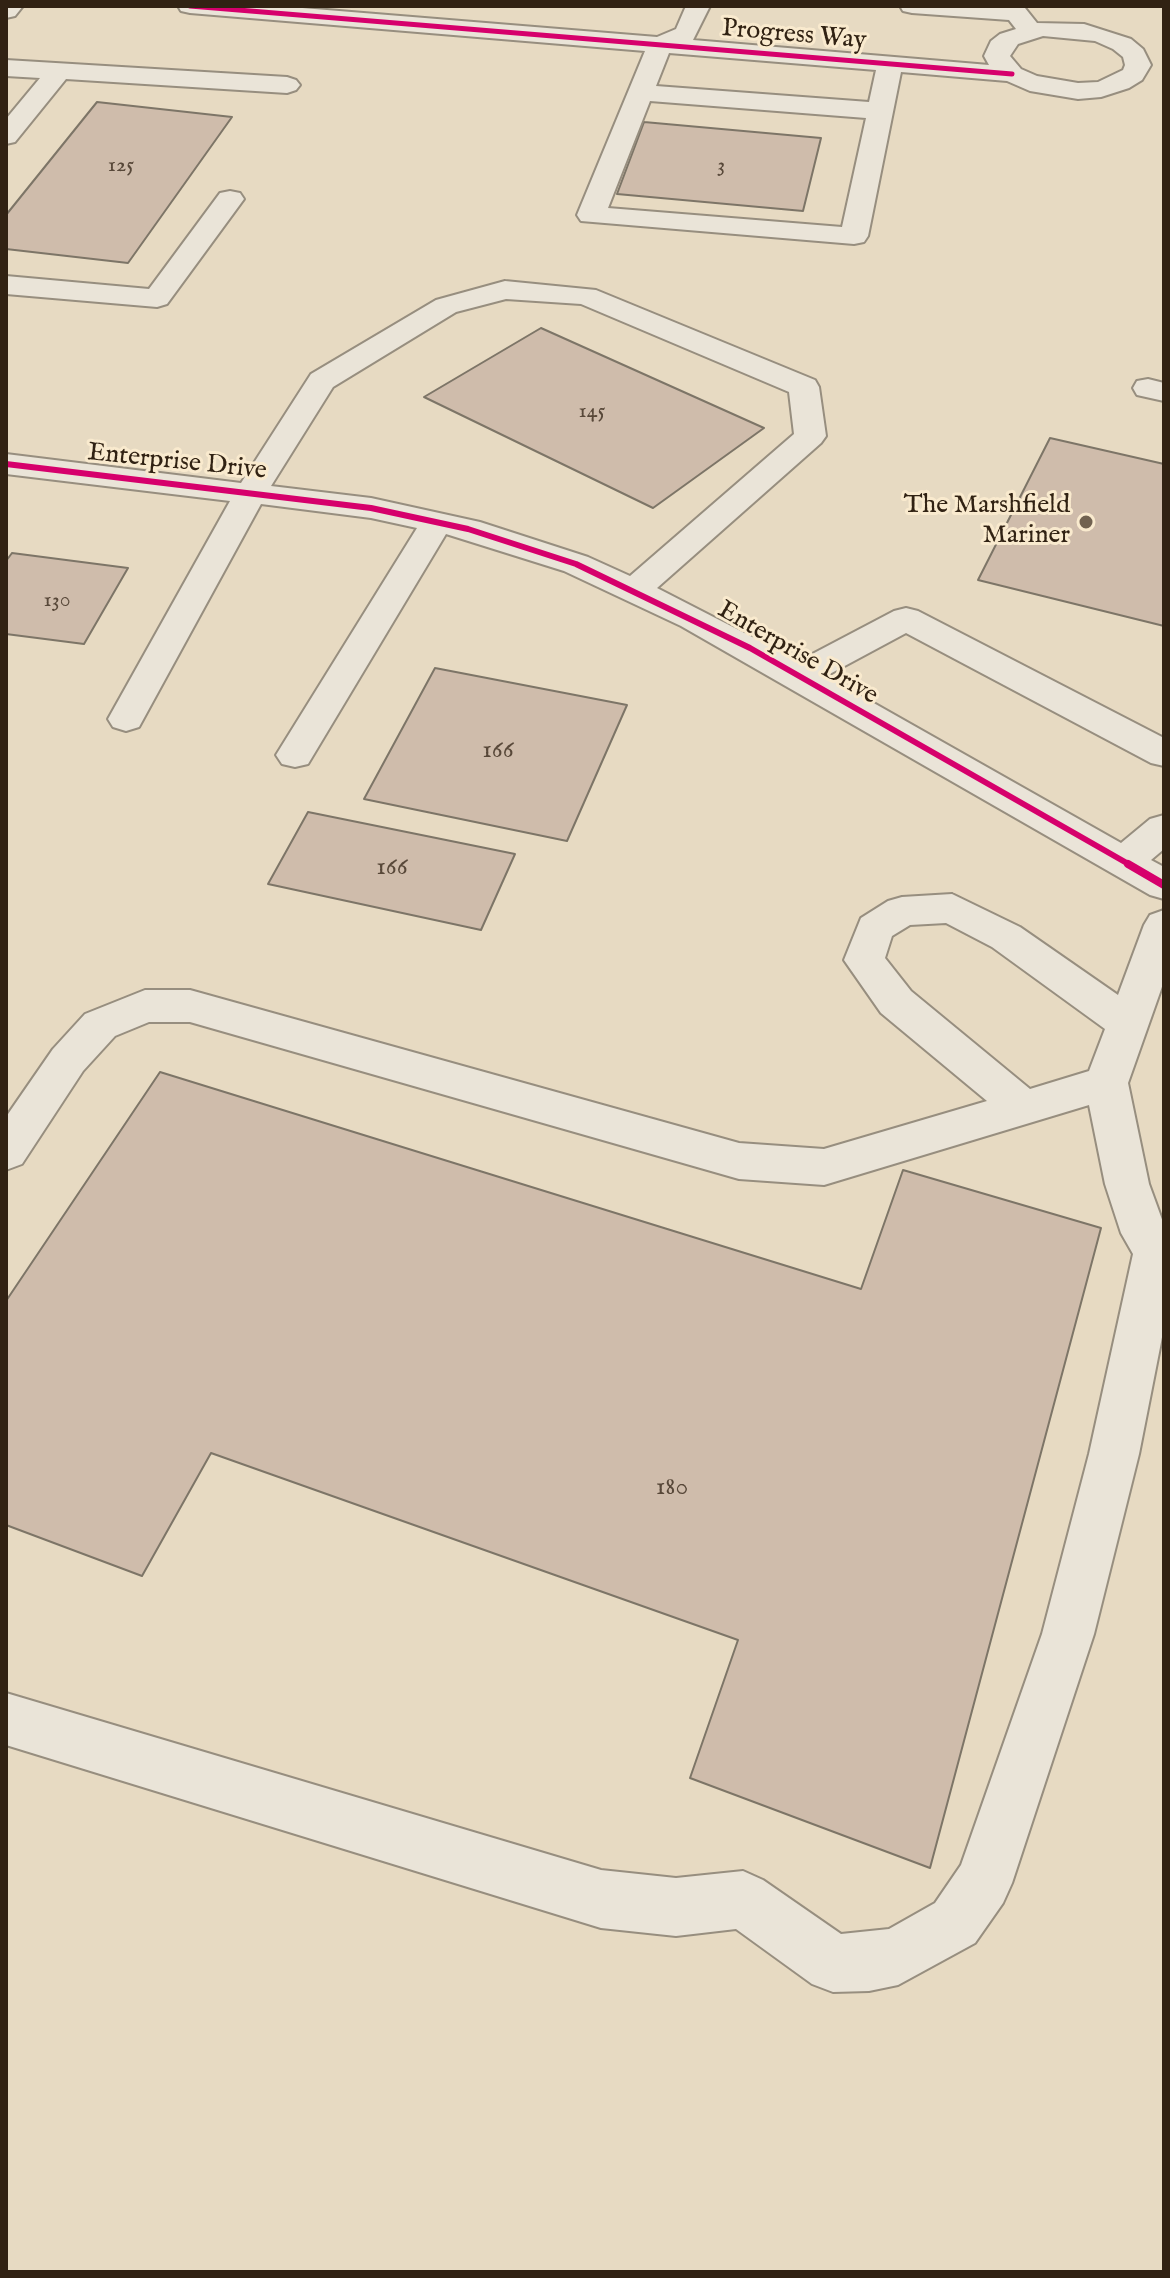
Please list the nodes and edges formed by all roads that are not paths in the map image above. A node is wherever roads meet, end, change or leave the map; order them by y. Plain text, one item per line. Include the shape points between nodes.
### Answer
1 (11, 6) edge
2 (190, 6) edge
3 (698, 6) edge
4 (912, 6) edge
5 (6, 11) edge
6 (1021, 17) edge
7 (660, 45) junction
8 (890, 64) junction
9 (6, 68) edge
10 (59, 71) junction
11 (1012, 74) junction
12 (287, 85) dead end
13 (640, 92) junction
14 (880, 111) junction
15 (6, 136) edge
16 (230, 199) dead end
17 (6, 285) edge
18 (6, 464) edge
19 (251, 492) junction
20 (437, 522) junction
21 (635, 590) junction
22 (798, 676) junction
23 (126, 719) dead end
24 (1164, 754) edge
25 (295, 755) dead end
26 (1164, 828) edge
27 (1123, 862) junction
28 (1164, 885) edge
29 (1164, 925) edge
30 (1128, 1024) junction
31 (1106, 1083) junction
32 (1024, 1108) junction
33 (6, 1152) edge
34 (1160, 1258) edge
35 (6, 1719) edge

1 - 5 street
2 - 7 street, Progress Way
3 - 7 street via 686,34
4 - 6 street
6 - 11 street via 997,56
6 - 11 street, Progress Way via 1104,36 1134,54 1138,65 1120,83 1078,91 1041,86
7 - 8 street, Progress Way
7 - 13 street
8 - 11 street, Progress Way
8 - 14 street
9 - 10 street
10 - 12 street
10 - 15 street
13 - 14 street
13 - 14 street via 591,215 854,236
16 - 17 street via 157,298
18 - 19 street, Enterprise Drive
19 - 20 street, Enterprise Drive
19 - 21 street via 322,381 446,306 505,290 586,296 804,387 810,436
19 - 23 street
20 - 21 street, Enterprise Drive via 515,543
20 - 25 street
21 - 22 street, Enterprise Drive
22 - 24 street via 906,619
22 - 27 street, Enterprise Drive
26 - 27 street
27 - 28 street, Enterprise Drive
29 - 30 street
30 - 31 street
30 - 32 street via 1006,937 952,908 902,911 875,928 864,960 896,1002
31 - 32 street
31 - 34 street via 1127,1184 1144,1233
32 - 33 street via 824,1167 739,1161 190,1006 145,1006 100,1025 68,1060
34 - 35 street via 1068,1634 983,1883 955,1923 898,1956 833,1963 743,1900 676,1907 601,1899

